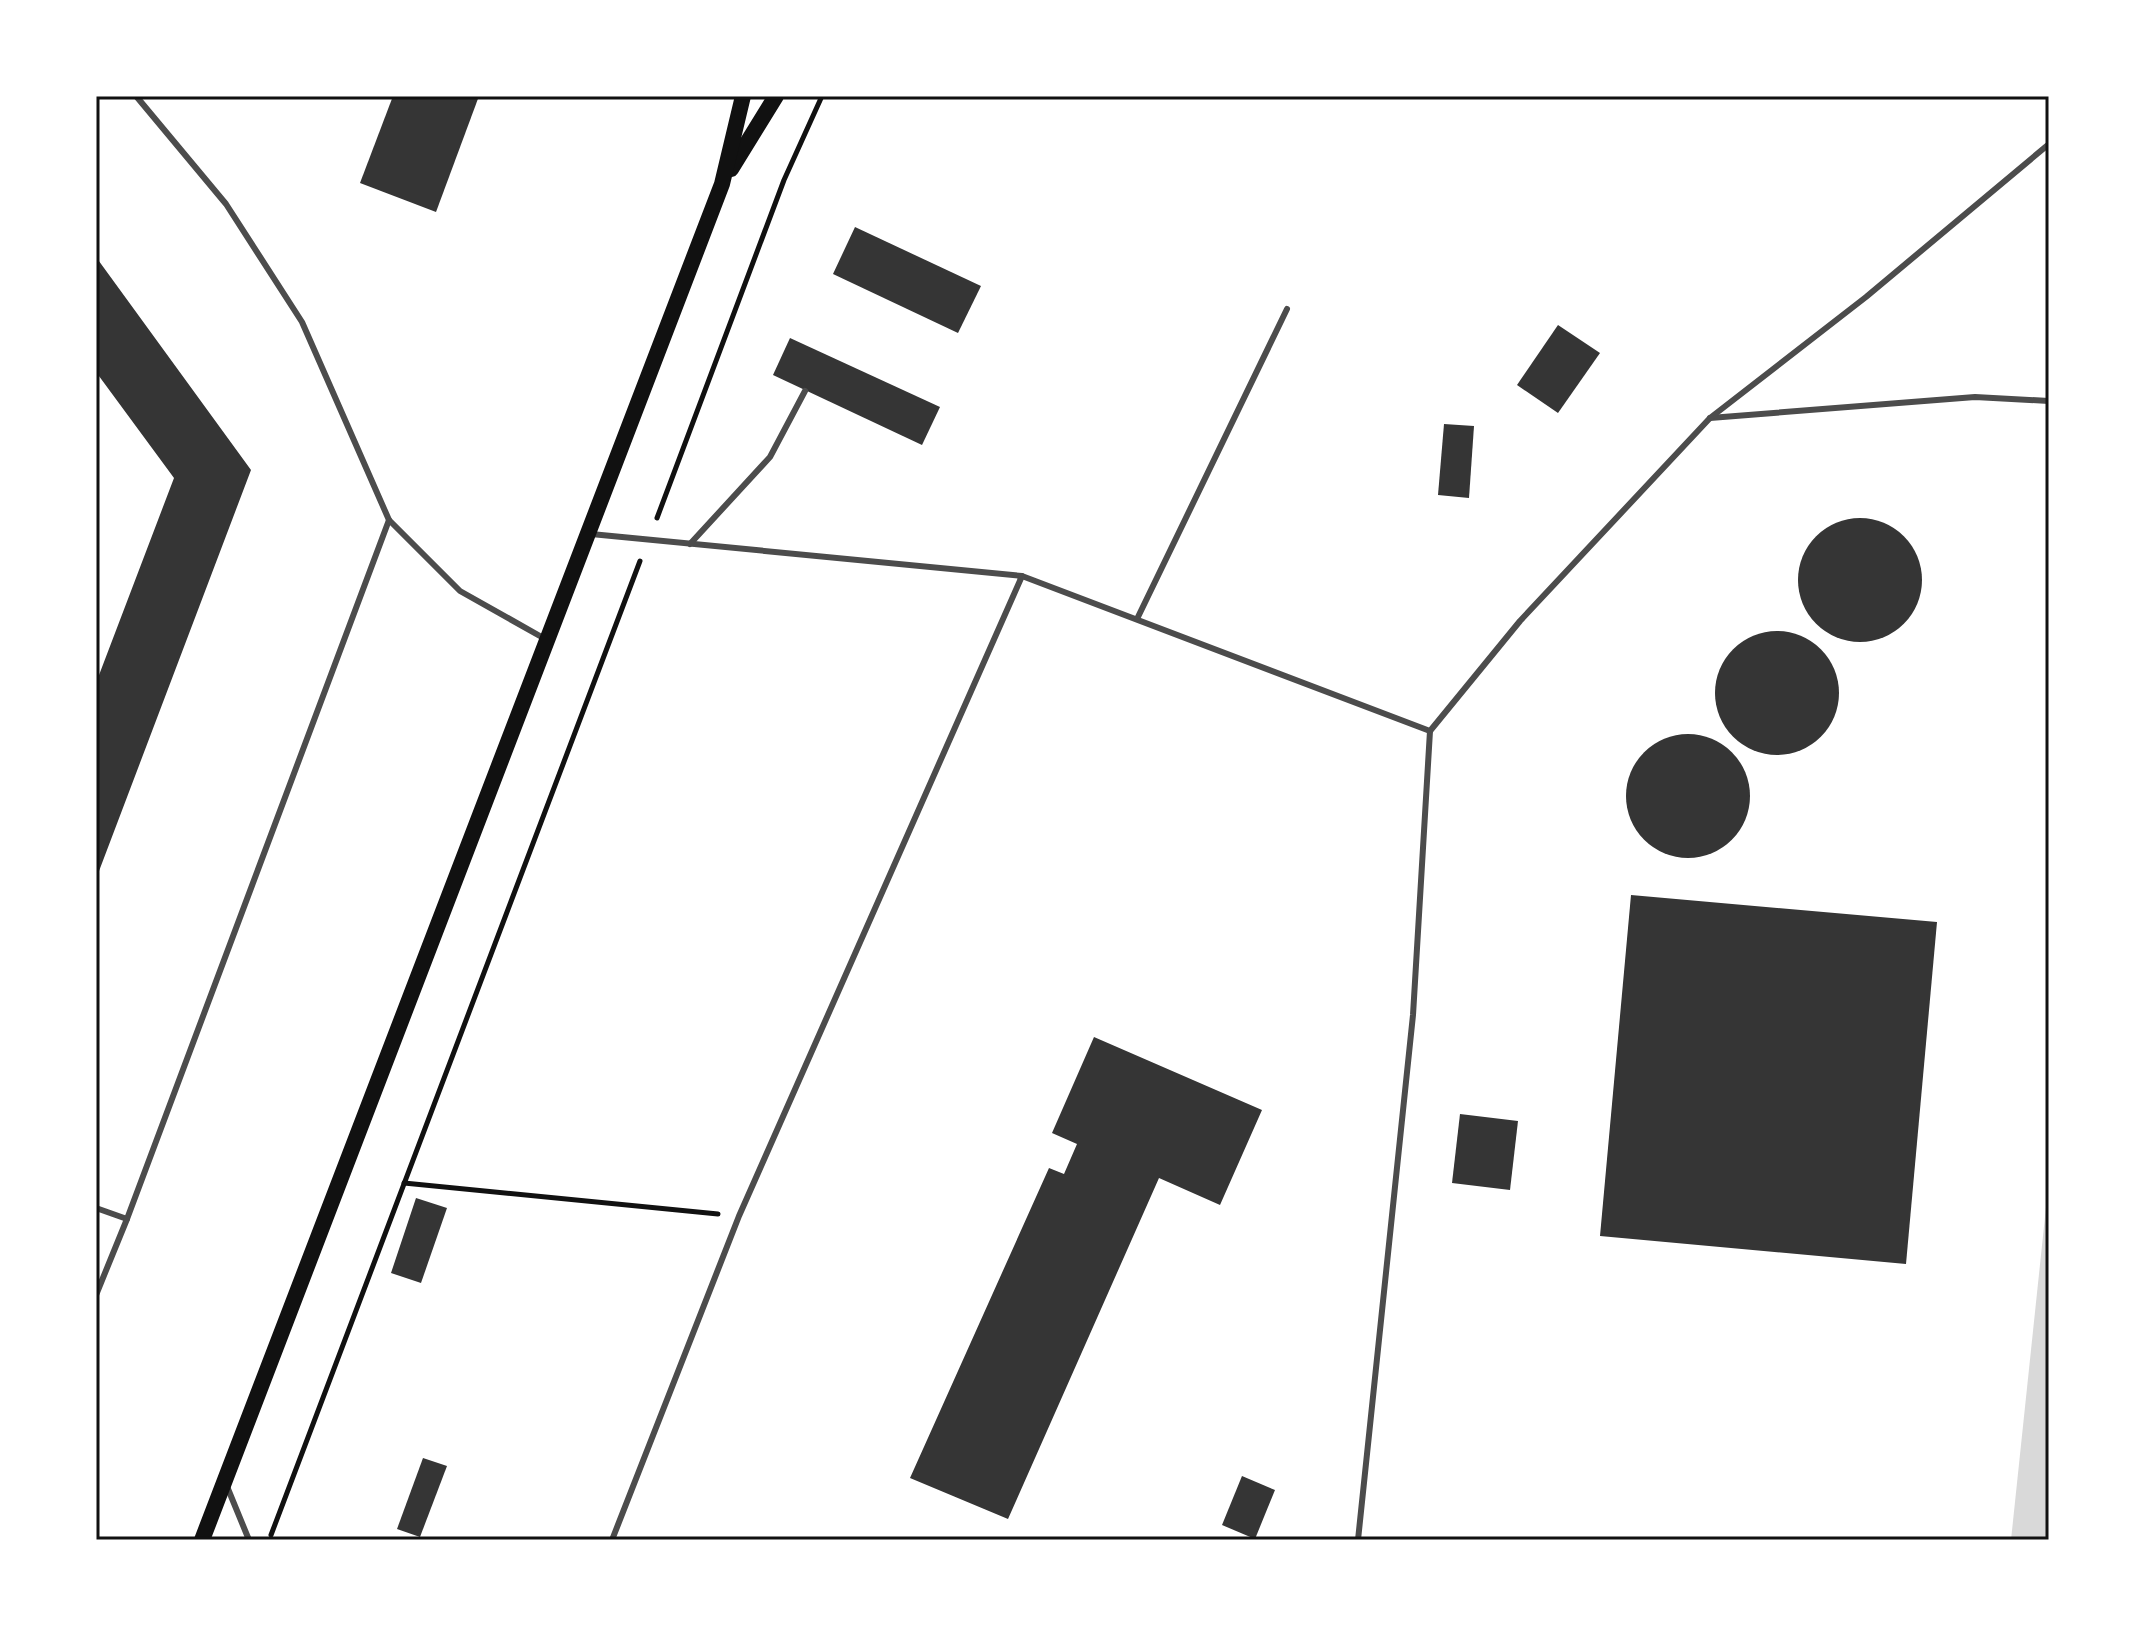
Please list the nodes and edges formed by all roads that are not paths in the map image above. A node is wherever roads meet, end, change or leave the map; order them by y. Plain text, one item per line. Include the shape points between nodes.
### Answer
1 (136, 96) edge
2 (743, 96) edge
3 (776, 96) edge
4 (2049, 144) edge
5 (722, 184) junction
6 (1287, 309) dead end
7 (805, 391) dead end
8 (2049, 401) edge
9 (1710, 418) junction
10 (389, 520) junction
11 (588, 533) junction
12 (690, 544) junction
13 (1022, 576) junction
14 (1137, 619) junction
15 (547, 640) junction
16 (1430, 731) junction
17 (96, 1208) edge
18 (127, 1219) junction
19 (96, 1295) edge
20 (225, 1480) junction
21 (202, 1540) edge
22 (249, 1540) edge
23 (612, 1540) edge
24 (1358, 1540) edge

1 - 10 lane via 226,204 302,322
2 - 5 main road
3 - 5 main road
4 - 9 lane
5 - 11 main road
6 - 14 lane
7 - 12 lane via 770,457
8 - 9 lane via 1975,397
9 - 16 lane via 1520,621
10 - 15 lane via 460,591
10 - 18 lane
11 - 12 lane
11 - 15 main road
12 - 13 lane
13 - 14 lane
13 - 23 lane via 739,1216
14 - 16 lane
15 - 20 main road
16 - 24 lane via 1413,1015
17 - 18 lane
18 - 19 lane
20 - 21 main road
20 - 22 lane

